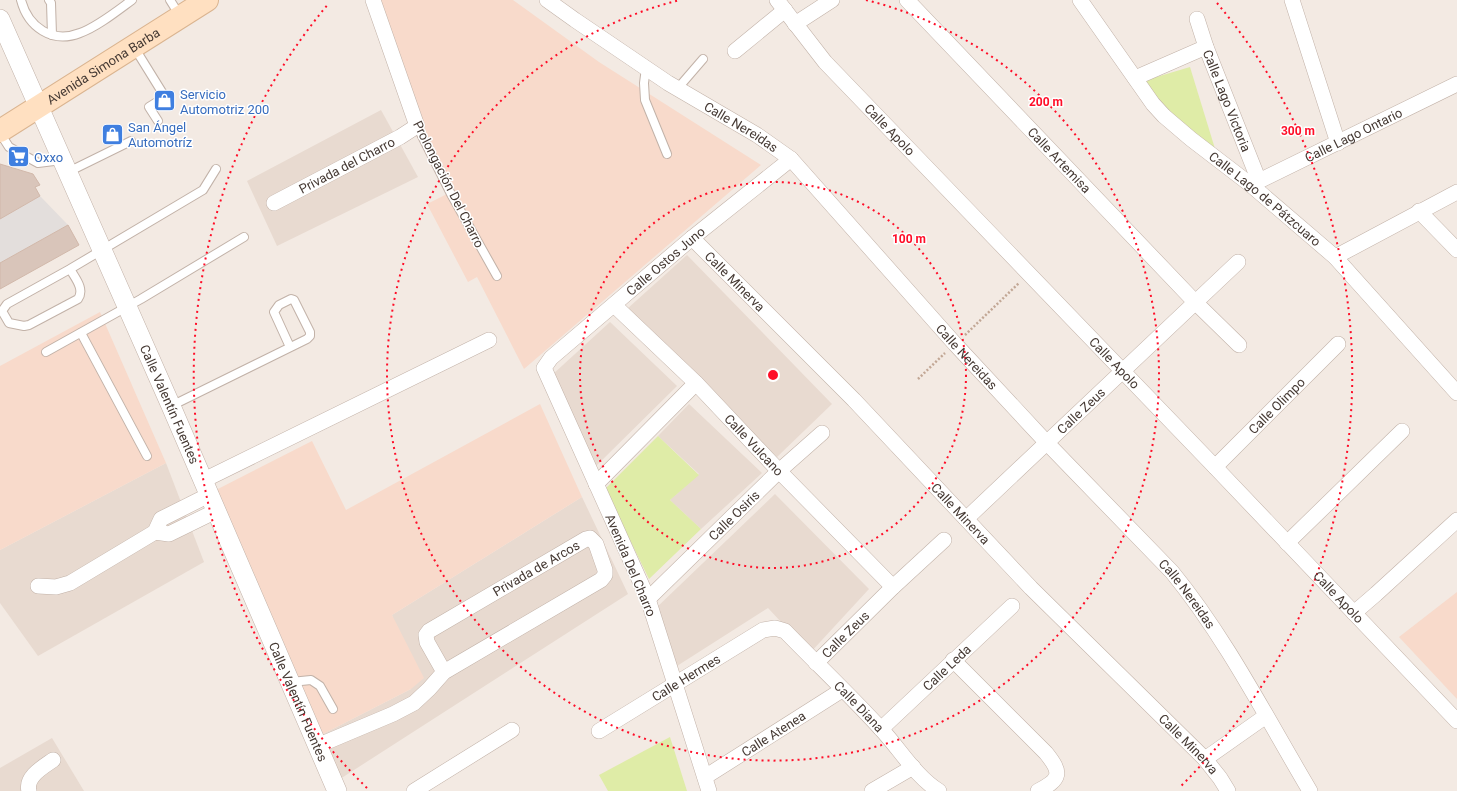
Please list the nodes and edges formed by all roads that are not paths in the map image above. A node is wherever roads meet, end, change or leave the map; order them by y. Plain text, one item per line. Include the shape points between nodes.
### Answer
1 (22, 0) edge
2 (49, 0) edge
3 (132, 0) edge
4 (206, 0) edge
5 (372, 0) edge
6 (548, 0) edge
7 (832, 0) edge
8 (907, 0) edge
9 (1080, 0) edge
10 (1292, 0) edge
11 (781, 5) edge
12 (175, 8) edge
13 (1197, 19) dead end
14 (1, 24) edge
15 (795, 24) junction
16 (52, 35) junction
17 (133, 46) junction
18 (1206, 47) junction
19 (735, 51) dead end
20 (703, 60) dead end
21 (646, 68) junction
22 (1135, 78) junction
23 (1457, 84) edge
24 (678, 88) junction
25 (38, 106) junction
26 (158, 121) dead end
27 (417, 126) junction
28 (0, 132) edge
29 (131, 141) dead end
30 (1338, 143) junction
31 (667, 154) dead end
32 (791, 159) junction
33 (65, 166) junction
34 (216, 169) dead end
35 (1255, 183) junction
36 (1457, 192) edge
37 (274, 203) dead end
38 (1419, 211) junction
39 (244, 237) dead end
40 (692, 238) junction
41 (102, 250) junction
42 (1457, 250) edge
43 (1335, 257) junction
44 (1238, 262) dead end
45 (70, 269) junction
46 (498, 276) dead end
47 (1196, 303) junction
48 (614, 305) junction
49 (127, 306) junction
50 (81, 333) junction
51 (489, 340) dead end
52 (1338, 344) dead end
53 (1239, 345) dead end
54 (290, 347) junction
55 (46, 352) dead end
56 (544, 368) joint
57 (1123, 372) junction
58 (696, 383) junction
59 (1457, 393) edge
60 (171, 406) junction
61 (1402, 432) dead end
62 (822, 433) dead end
63 (1047, 443) junction
64 (146, 456) dead end
65 (1215, 467) junction
66 (780, 471) junction
67 (596, 484) junction
68 (209, 495) junction
69 (966, 519) junction
70 (1457, 520) edge
71 (944, 540) dead end
72 (1287, 543) junction
73 (38, 586) dead end
74 (893, 587) junction
75 (648, 599) junction
76 (1012, 606) dead end
77 (1354, 613) junction
78 (775, 628) joint
79 (953, 660) junction
80 (816, 663) junction
81 (444, 672) junction
82 (290, 683) junction
83 (675, 684) junction
84 (842, 690) junction
85 (333, 709) dead end
86 (1266, 716) junction
87 (1457, 721) edge
88 (881, 729) junction
89 (512, 730) dead end
90 (599, 731) dead end
91 (317, 746) junction
92 (1205, 759) junction
93 (53, 760) dead end
94 (913, 767) junction
95 (707, 784) edge
96 (29, 791) edge
97 (337, 791) edge
98 (414, 791) edge
99 (872, 791) edge
100 (939, 791) edge
101 (1038, 791) edge
102 (1228, 791) edge
103 (1310, 791) edge

1 - 16 lane via 29,20
2 - 16 lane
3 - 16 lane via 80,33 66,37
4 - 12 main road, Avenida Simona Barba
5 - 27 street, Prolongación Del Charro
6 - 21 street, Calle Nereidas
7 - 15 street
8 - 47 street, Calle Artemisa
9 - 22 street, Calle Lago de Pátzcuaro
10 - 30 street
11 - 15 street, Calle Apolo
11 - 19 street
12 - 17 main road, Avenida Simona Barba
13 - 18 street, Calle Lago Victoria
14 - 25 street, Calle Valentín Fuentes
15 - 57 street, Calle Apolo via 825,62
17 - 25 main road, Avenida Simona Barba
17 - 26 lane via 165,97 149,106
18 - 22 street
18 - 35 street, Calle Lago Victoria
20 - 24 lane
21 - 24 street, Calle Nereidas
21 - 31 lane via 645,100
22 - 35 street, Calle Lago de Pátzcuaro via 1164,116 1191,139
23 - 30 street, Calle Lago Ontario
24 - 32 street, Calle Nereidas via 757,135
25 - 28 main road, Avenida Simona Barba
25 - 33 street, Calle Valentín Fuentes
27 - 37 street, Privada del Charro
27 - 46 lane, Prolongación Del Charro via 451,194
28 - 33 lane via 9,147 38,164
29 - 33 lane
30 - 35 street, Calle Lago Ontario
32 - 40 street, Calle Ostos Juno
32 - 63 street, Calle Nereidas via 955,344
33 - 41 street, Calle Valentín Fuentes
34 - 41 lane via 203,190
35 - 43 street, Calle Lago de Pátzcuaro
36 - 38 street
38 - 42 street
38 - 43 street
39 - 49 lane
40 - 48 street, Calle Ostos Juno
40 - 69 street, Calle Minerva via 854,400
41 - 45 lane
41 - 49 street, Calle Valentín Fuentes
43 - 59 street, Calle Lago de Pátzcuaro
44 - 47 street, Calle Zeus
45 - 45 lane via 7,304 2,312 10,323 29,325 78,299 81,291
47 - 53 street, Calle Artemisa
47 - 57 street, Calle Zeus
48 - 56 street, Calle Ostos Juno via 551,358
48 - 58 street, Calle Vulcano
49 - 50 lane
49 - 60 street, Calle Valentín Fuentes
50 - 55 lane
50 - 64 lane
51 - 68 street
52 - 65 street, Calle Olimpo
54 - 54 lane via 310,336 294,300 291,299 279,305 274,312
54 - 60 lane
56 - 67 street, Avenida Del Charro
57 - 63 street, Calle Zeus
57 - 65 street, Calle Apolo
58 - 66 street, Calle Vulcano
58 - 67 street
60 - 68 street, Calle Valentín Fuentes
61 - 72 street
62 - 66 street, Calle Osiris
63 - 69 street, Calle Zeus
63 - 86 street, Calle Nereidas via 1142,539 1185,588
65 - 72 street, Calle Apolo
66 - 74 street, Calle Vulcano
66 - 75 street, Calle Osiris
67 - 75 street, Avenida Del Charro
68 - 73 street via 169,534 155,532 70,582 56,587
68 - 82 street, Calle Valentín Fuentes
69 - 92 street, Calle Minerva via 1031,588
70 - 77 street
71 - 74 street, Calle Zeus
72 - 77 street, Calle Apolo
74 - 80 street, Calle Zeus
75 - 83 street, Avenida Del Charro
76 - 79 street, Calle Leda
77 - 87 street, Calle Apolo
78 - 80 street, Calle Diana via 785,631
78 - 83 street, Calle Hermes via 763,630
79 - 88 street, Calle Leda
79 - 101 street via 1046,753 1057,770 1056,778 1054,782
80 - 84 street, Calle Diana
81 - 81 street, Privada de Arcos via 427,642 426,635 429,630 586,539 594,541 605,570 601,580
81 - 91 street, Privada de Arcos via 414,703
82 - 85 lane via 311,680 320,686
82 - 91 street, Calle Valentín Fuentes
83 - 90 street, Calle Hermes
83 - 95 street, Avenida Del Charro
84 - 88 street, Calle Diana
84 - 95 street, Calle Atenea
86 - 92 street
86 - 103 street, Calle Nereidas
88 - 94 street, Calle Diana
89 - 98 street
91 - 97 street, Calle Valentín Fuentes
92 - 102 street, Calle Minerva
93 - 96 street via 34,775
94 - 99 street
94 - 100 street, Calle Diana

